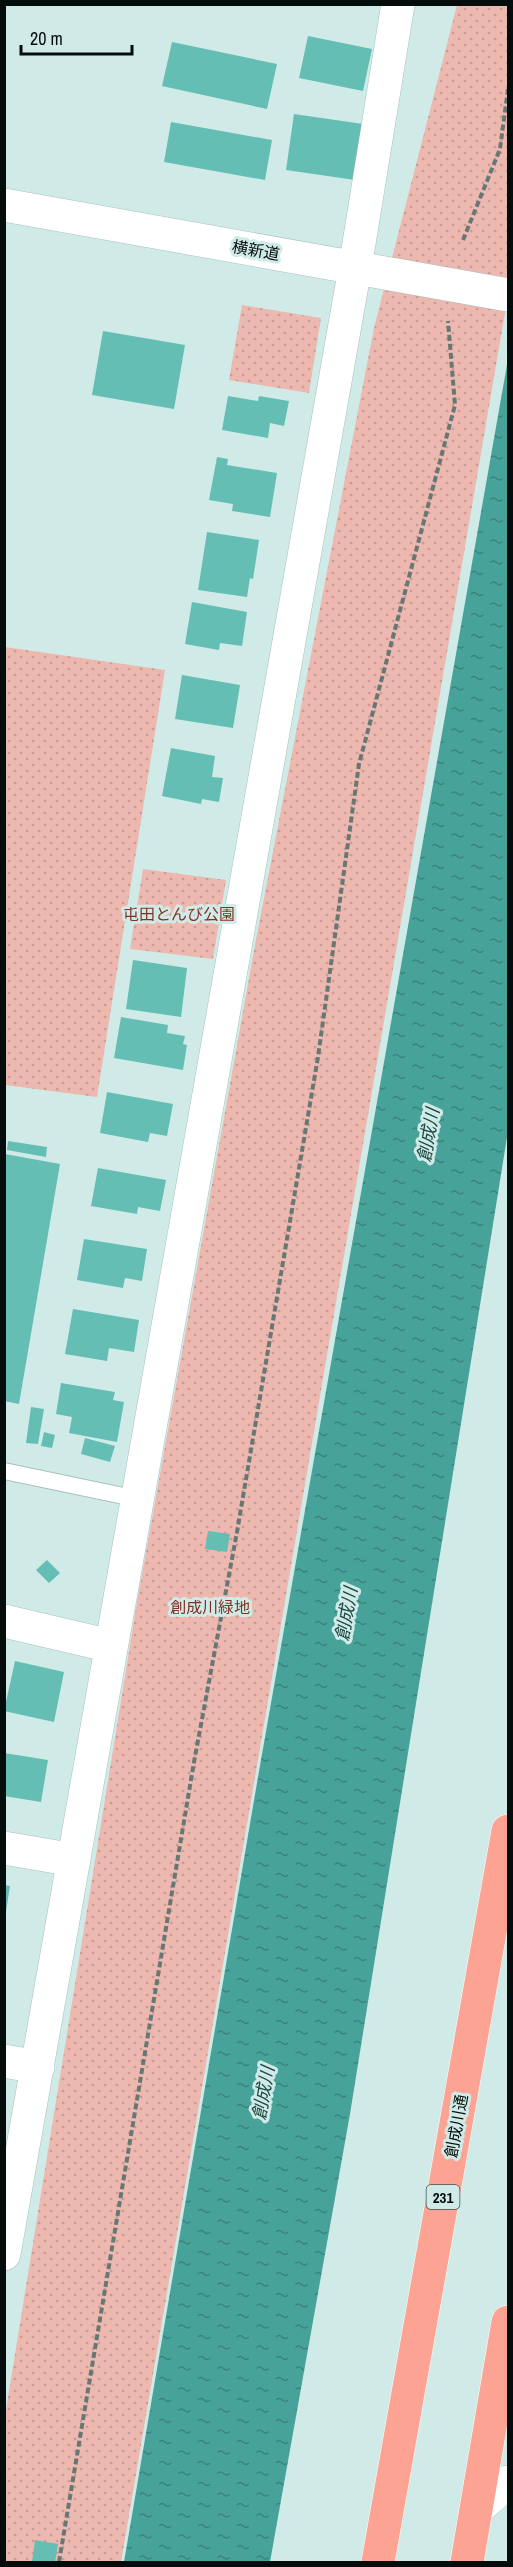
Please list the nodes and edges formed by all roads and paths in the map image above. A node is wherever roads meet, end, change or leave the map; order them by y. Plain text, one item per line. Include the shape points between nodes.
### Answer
1 (398, 4) edge
2 (508, 89) edge
3 (4, 205) edge
4 (463, 240) dead end
5 (355, 268) junction
6 (508, 295) edge
7 (448, 319) dead end
8 (4, 1471) edge
9 (138, 1499) junction
10 (4, 1622) edge
11 (111, 1646) junction
12 (508, 1831) edge
13 (4, 1848) edge
14 (74, 1860) junction
15 (4, 2061) edge
16 (38, 2067) junction
17 (4, 2254) edge
18 (508, 2322) edge
19 (508, 2482) edge
20 (477, 2509) junction
21 (59, 2562) edge
22 (378, 2562) edge
23 (467, 2562) edge

1 - 5 street
2 - 4 path via 500,149
3 - 5 street, 横新道
5 - 6 street, 横新道
5 - 9 street
7 - 21 path via 455,405 359,764 318,1057
8 - 9 lane
9 - 11 street
10 - 11 street
11 - 14 street
12 - 22 highway, 創成川通 / 231
13 - 14 street
14 - 16 street
15 - 16 street
16 - 17 street
18 - 20 highway
19 - 20 street
20 - 23 highway

